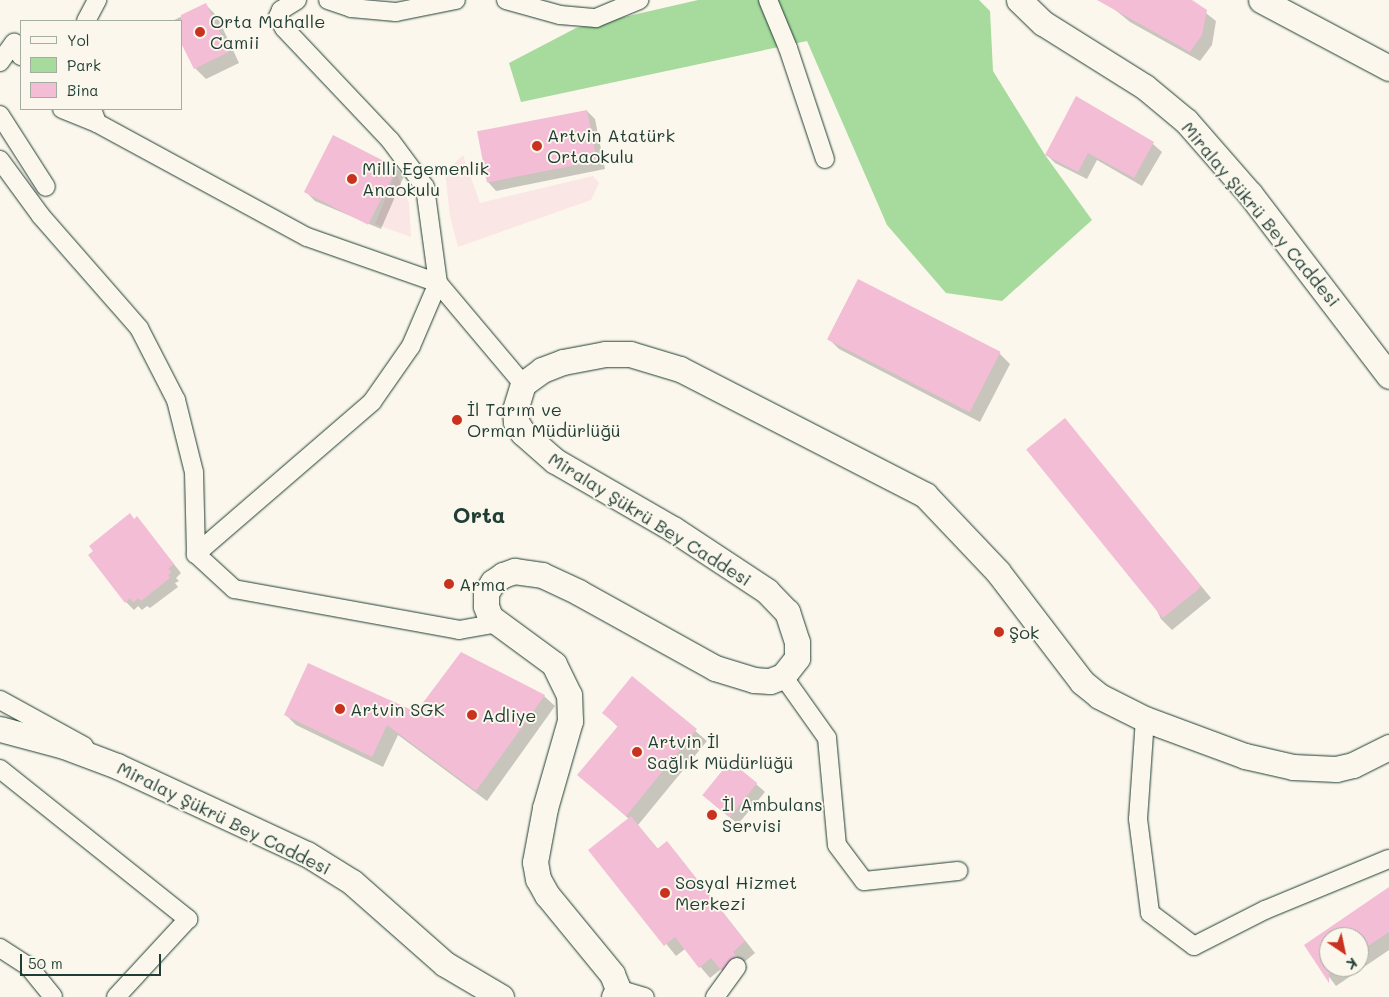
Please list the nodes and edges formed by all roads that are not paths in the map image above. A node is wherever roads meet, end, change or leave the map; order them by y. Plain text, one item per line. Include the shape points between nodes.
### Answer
1 (97, 0) edge
2 (297, 0) edge
3 (328, 0) edge
4 (456, 0) edge
5 (506, 0) edge
6 (639, 0) edge
7 (768, 0) edge
8 (1019, 0) edge
9 (1261, 0) edge
10 (87, 20) edge
11 (20, 54) edge
12 (0, 62) edge
13 (1389, 68) edge
14 (67, 110) edge
15 (0, 115) edge
16 (95, 116) edge
17 (825, 159) dead end
18 (0, 160) edge
19 (46, 187) dead end
20 (438, 283) junction
21 (1389, 376) edge
22 (523, 384) junction
23 (196, 554) junction
24 (497, 623) junction
25 (784, 676) junction
26 (0, 700) edge
27 (1145, 719) junction
28 (0, 729) edge
29 (1389, 747) edge
30 (117, 766) junction
31 (0, 769) edge
32 (1389, 859) edge
33 (958, 871) dead end
34 (0, 948) edge
35 (737, 966) dead end
36 (616, 993) edge
37 (54, 997) edge
38 (116, 997) edge
39 (501, 997) edge
40 (645, 997) edge
41 (715, 997) edge

1 - 10 street
2 - 20 street via 281,10 278,17 284,28 390,140 425,187
3 - 4 street via 351,8 396,12
5 - 6 street via 560,15 596,18
7 - 17 street via 788,48
8 - 21 main road, Miralay Şükrü Bey Caddesi via 1043,24 1145,87 1186,121 1250,194
9 - 13 main road
11 - 12 street via 14,44
14 - 16 street
15 - 19 street
16 - 20 street via 307,237
18 - 23 street via 41,216 139,328 176,400 194,472
20 - 22 street
20 - 23 street via 411,346 372,402
22 - 25 main road, Miralay Şükrü Bey Caddesi via 517,398 516,422 542,452 673,528 780,602 797,642 797,658
22 - 27 main road via 542,370 563,362 605,354 630,354 703,379 888,474 925,495 954,522 998,572 1082,682 1099,696
23 - 24 street via 234,589 459,630
24 - 25 main road via 486,606 486,593 493,582 514,571 528,572 578,592 714,668 754,680 770,681
24 - 36 main road via 554,664 569,695 570,722 535,862 538,879 547,894 612,974
25 - 33 street via 827,738 837,845 864,881
26 - 30 street via 64,733
27 - 29 main road via 1245,756 1293,767 1336,769 1353,766
27 - 32 street via 1138,819 1150,913 1194,946 1265,910
28 - 30 main road, Miralay Şükrü Bey Caddesi via 64,746
30 - 39 main road, Miralay Şükrü Bey Caddesi via 330,867 352,882 445,964
31 - 38 street via 188,919
34 - 37 street via 29,967
35 - 41 street
36 - 40 street

